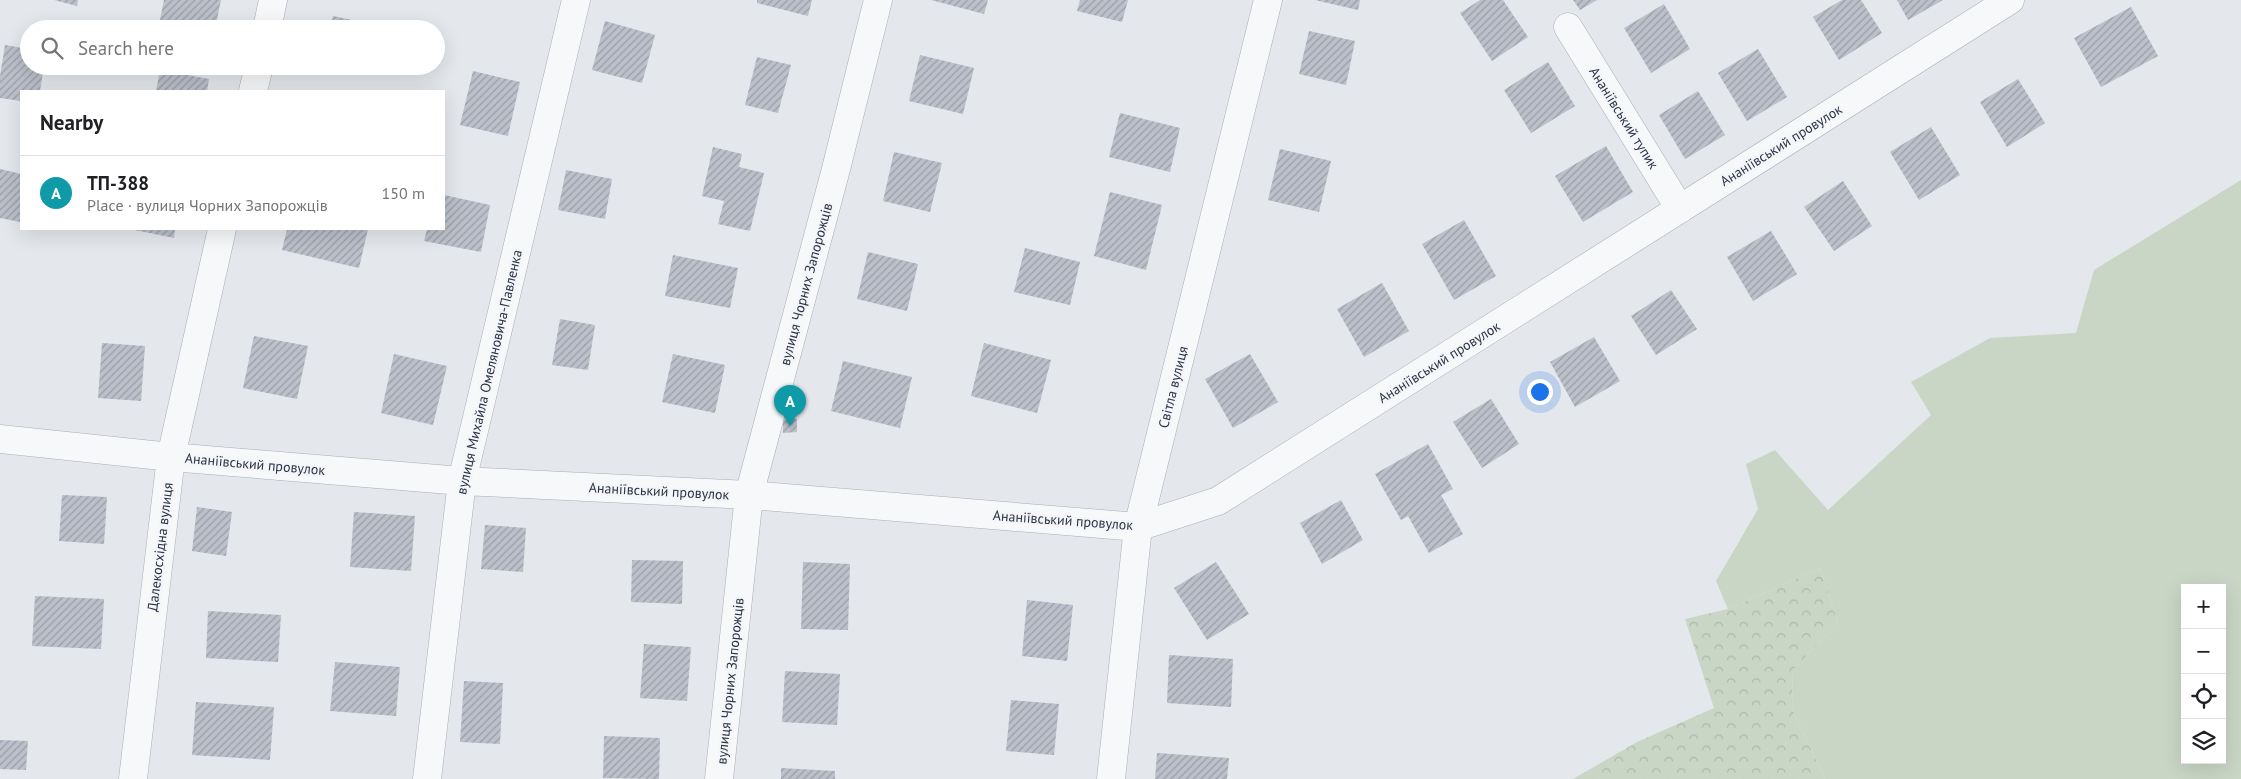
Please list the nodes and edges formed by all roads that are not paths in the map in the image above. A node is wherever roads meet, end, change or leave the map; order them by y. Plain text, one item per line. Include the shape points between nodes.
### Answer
1 (274, 0) edge
2 (576, 0) edge
3 (878, 0) edge
4 (1268, 0) edge
5 (2010, 0) edge
6 (269, 20) edge
7 (1568, 27) dead end
8 (257, 75) edge
9 (253, 90) edge
10 (1680, 209) junction
11 (222, 230) edge
12 (0, 439) edge
13 (171, 457) junction
14 (462, 481) junction
15 (749, 495) junction
16 (1138, 527) junction
17 (133, 779) edge
18 (427, 779) edge
19 (719, 779) edge
20 (1111, 779) edge

1 - 6 street
2 - 14 street, вулиця Михайла Омеляновича-Павленка
3 - 15 street, вулиця Чорних Запорожців via 834,179
4 - 16 street, Світла вулиця
5 - 10 street, Ананіївський провулок
7 - 10 street, Ананіївський тупик
8 - 9 street
10 - 16 street, Ананіївський провулок via 1218,501
11 - 13 street, Далекосхідна вулиця
12 - 13 street, Ананіївський провулок
13 - 14 street, Ананіївський провулок
13 - 17 street, Далекосхідна вулиця
14 - 15 street, Ананіївський провулок
14 - 18 street, вулиця Михайла Омеляновича-Павленка
15 - 16 street, Ананіївський провулок
15 - 19 street, вулиця Чорних Запорожців
16 - 20 street, Світла вулиця

